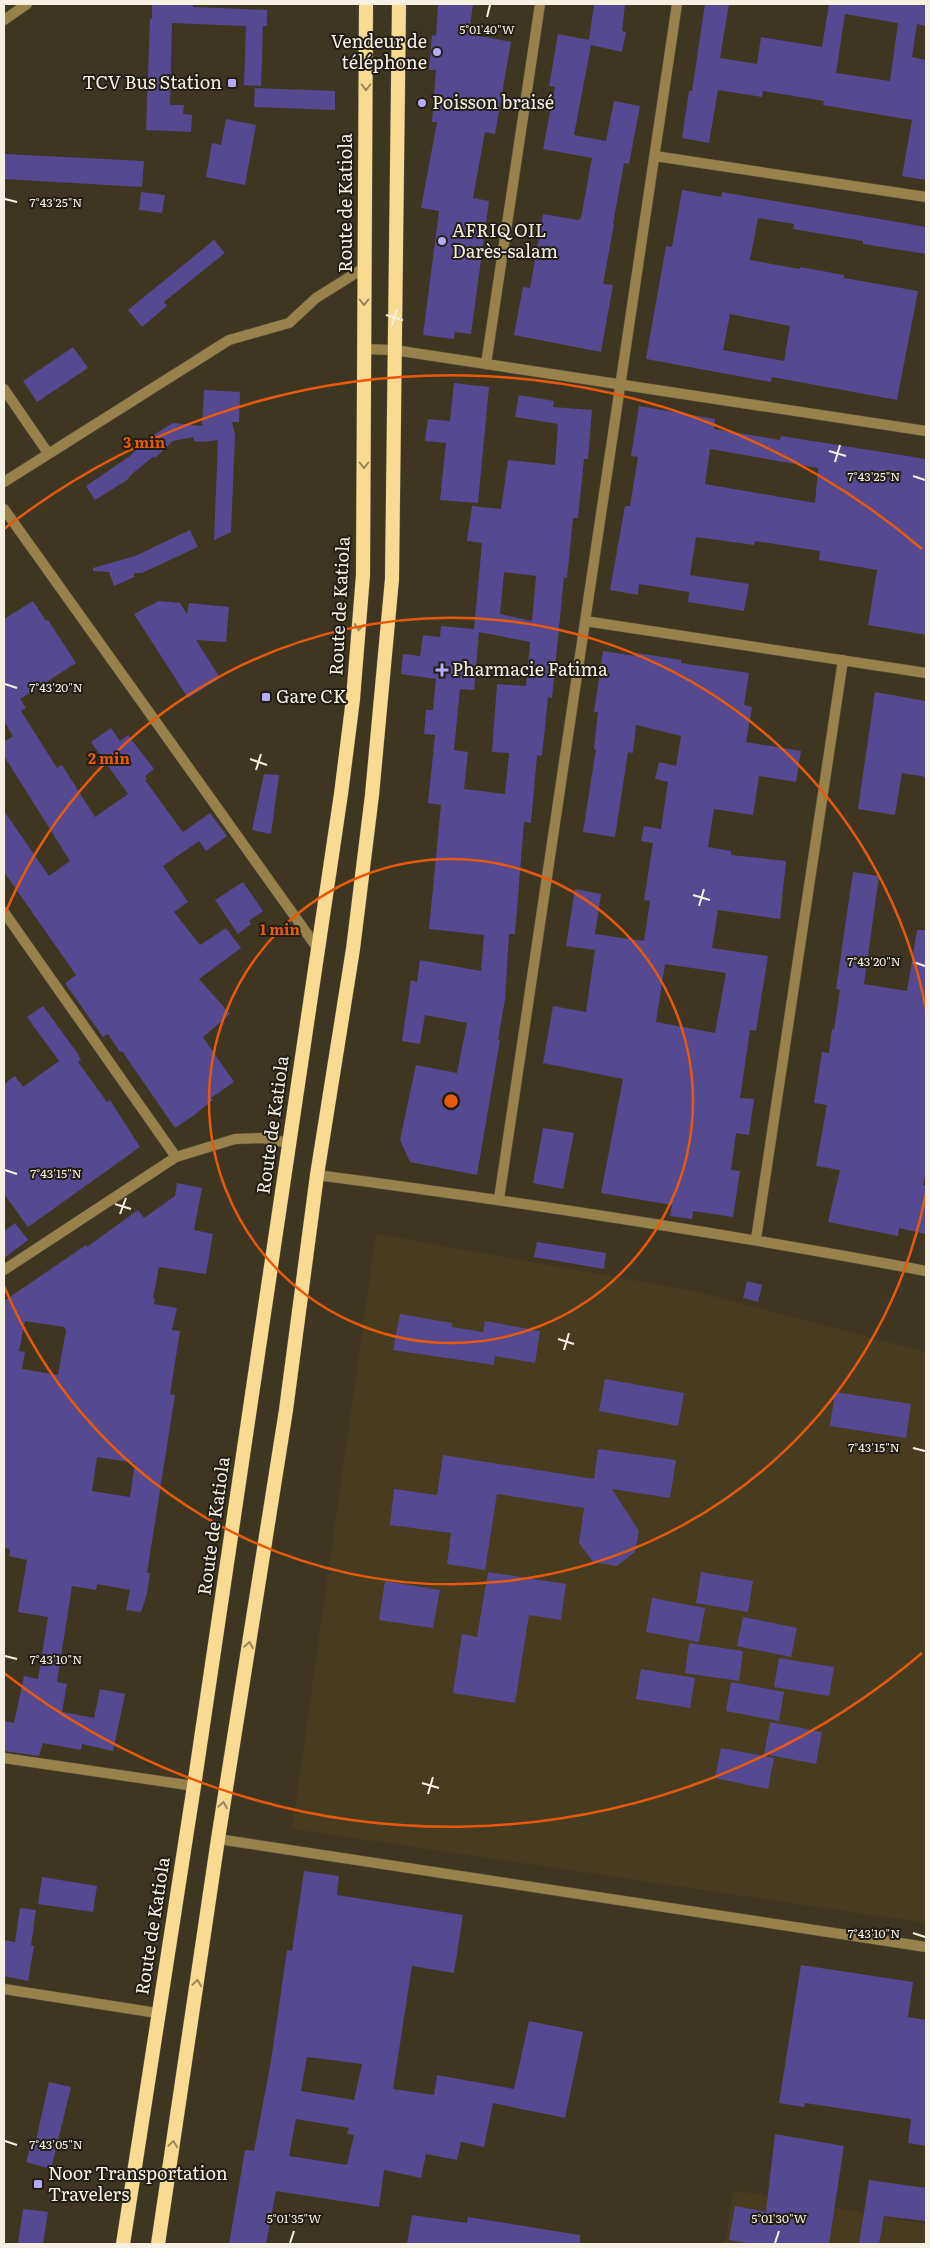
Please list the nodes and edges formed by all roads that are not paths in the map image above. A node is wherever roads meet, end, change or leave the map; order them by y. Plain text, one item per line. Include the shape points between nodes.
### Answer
1 (27, 4) edge
2 (366, 4) edge
3 (399, 4) edge
4 (540, 4) edge
5 (677, 4) edge
6 (4, 20) edge
7 (655, 156) junction
8 (926, 197) edge
9 (364, 268) junction
10 (364, 349) junction
11 (394, 350) junction
12 (486, 364) junction
13 (620, 384) junction
14 (4, 389) edge
15 (926, 430) edge
16 (48, 453) junction
17 (4, 482) edge
18 (4, 509) edge
19 (585, 622) junction
20 (843, 660) junction
21 (926, 673) edge
22 (4, 912) edge
23 (318, 949) junction
24 (289, 1143) junction
25 (176, 1157) junction
26 (317, 1175) junction
27 (499, 1199) junction
28 (756, 1239) junction
29 (4, 1270) edge
30 (926, 1271) edge
31 (4, 1758) edge
32 (194, 1786) junction
33 (218, 1838) junction
34 (926, 1947) edge
35 (4, 1989) edge
36 (158, 2013) junction
37 (123, 2244) edge
38 (158, 2244) edge

1 - 6 street
2 -> 9 highway, Route de Katiola
3 - 11 highway
4 - 12 street
5 - 7 street
7 - 8 street
7 - 13 street
9 -> 10 highway, Route de Katiola
9 - 16 street via 316,298 289,322 229,340
10 - 11 street
10 -> 23 highway, Route de Katiola via 363,575 353,699
11 - 12 street
11 - 26 highway via 392,579 382,706 353,949
12 - 13 street
13 - 15 street
13 - 19 street
14 - 16 street
16 - 17 street
18 - 23 street
19 - 20 street
19 - 27 street
20 - 21 street
20 - 28 street
22 - 25 street
23 - 24 highway, Route de Katiola
24 - 25 street via 263,1138 235,1139
24 - 32 highway, Route de Katiola
25 - 29 street
26 - 27 street
33 -> 26 highway via 286,1410
27 - 28 street
28 - 30 street
31 - 32 street
32 - 36 highway, Route de Katiola
33 - 34 street
38 -> 33 highway
35 - 36 street
36 - 37 highway, Route de Katiola

